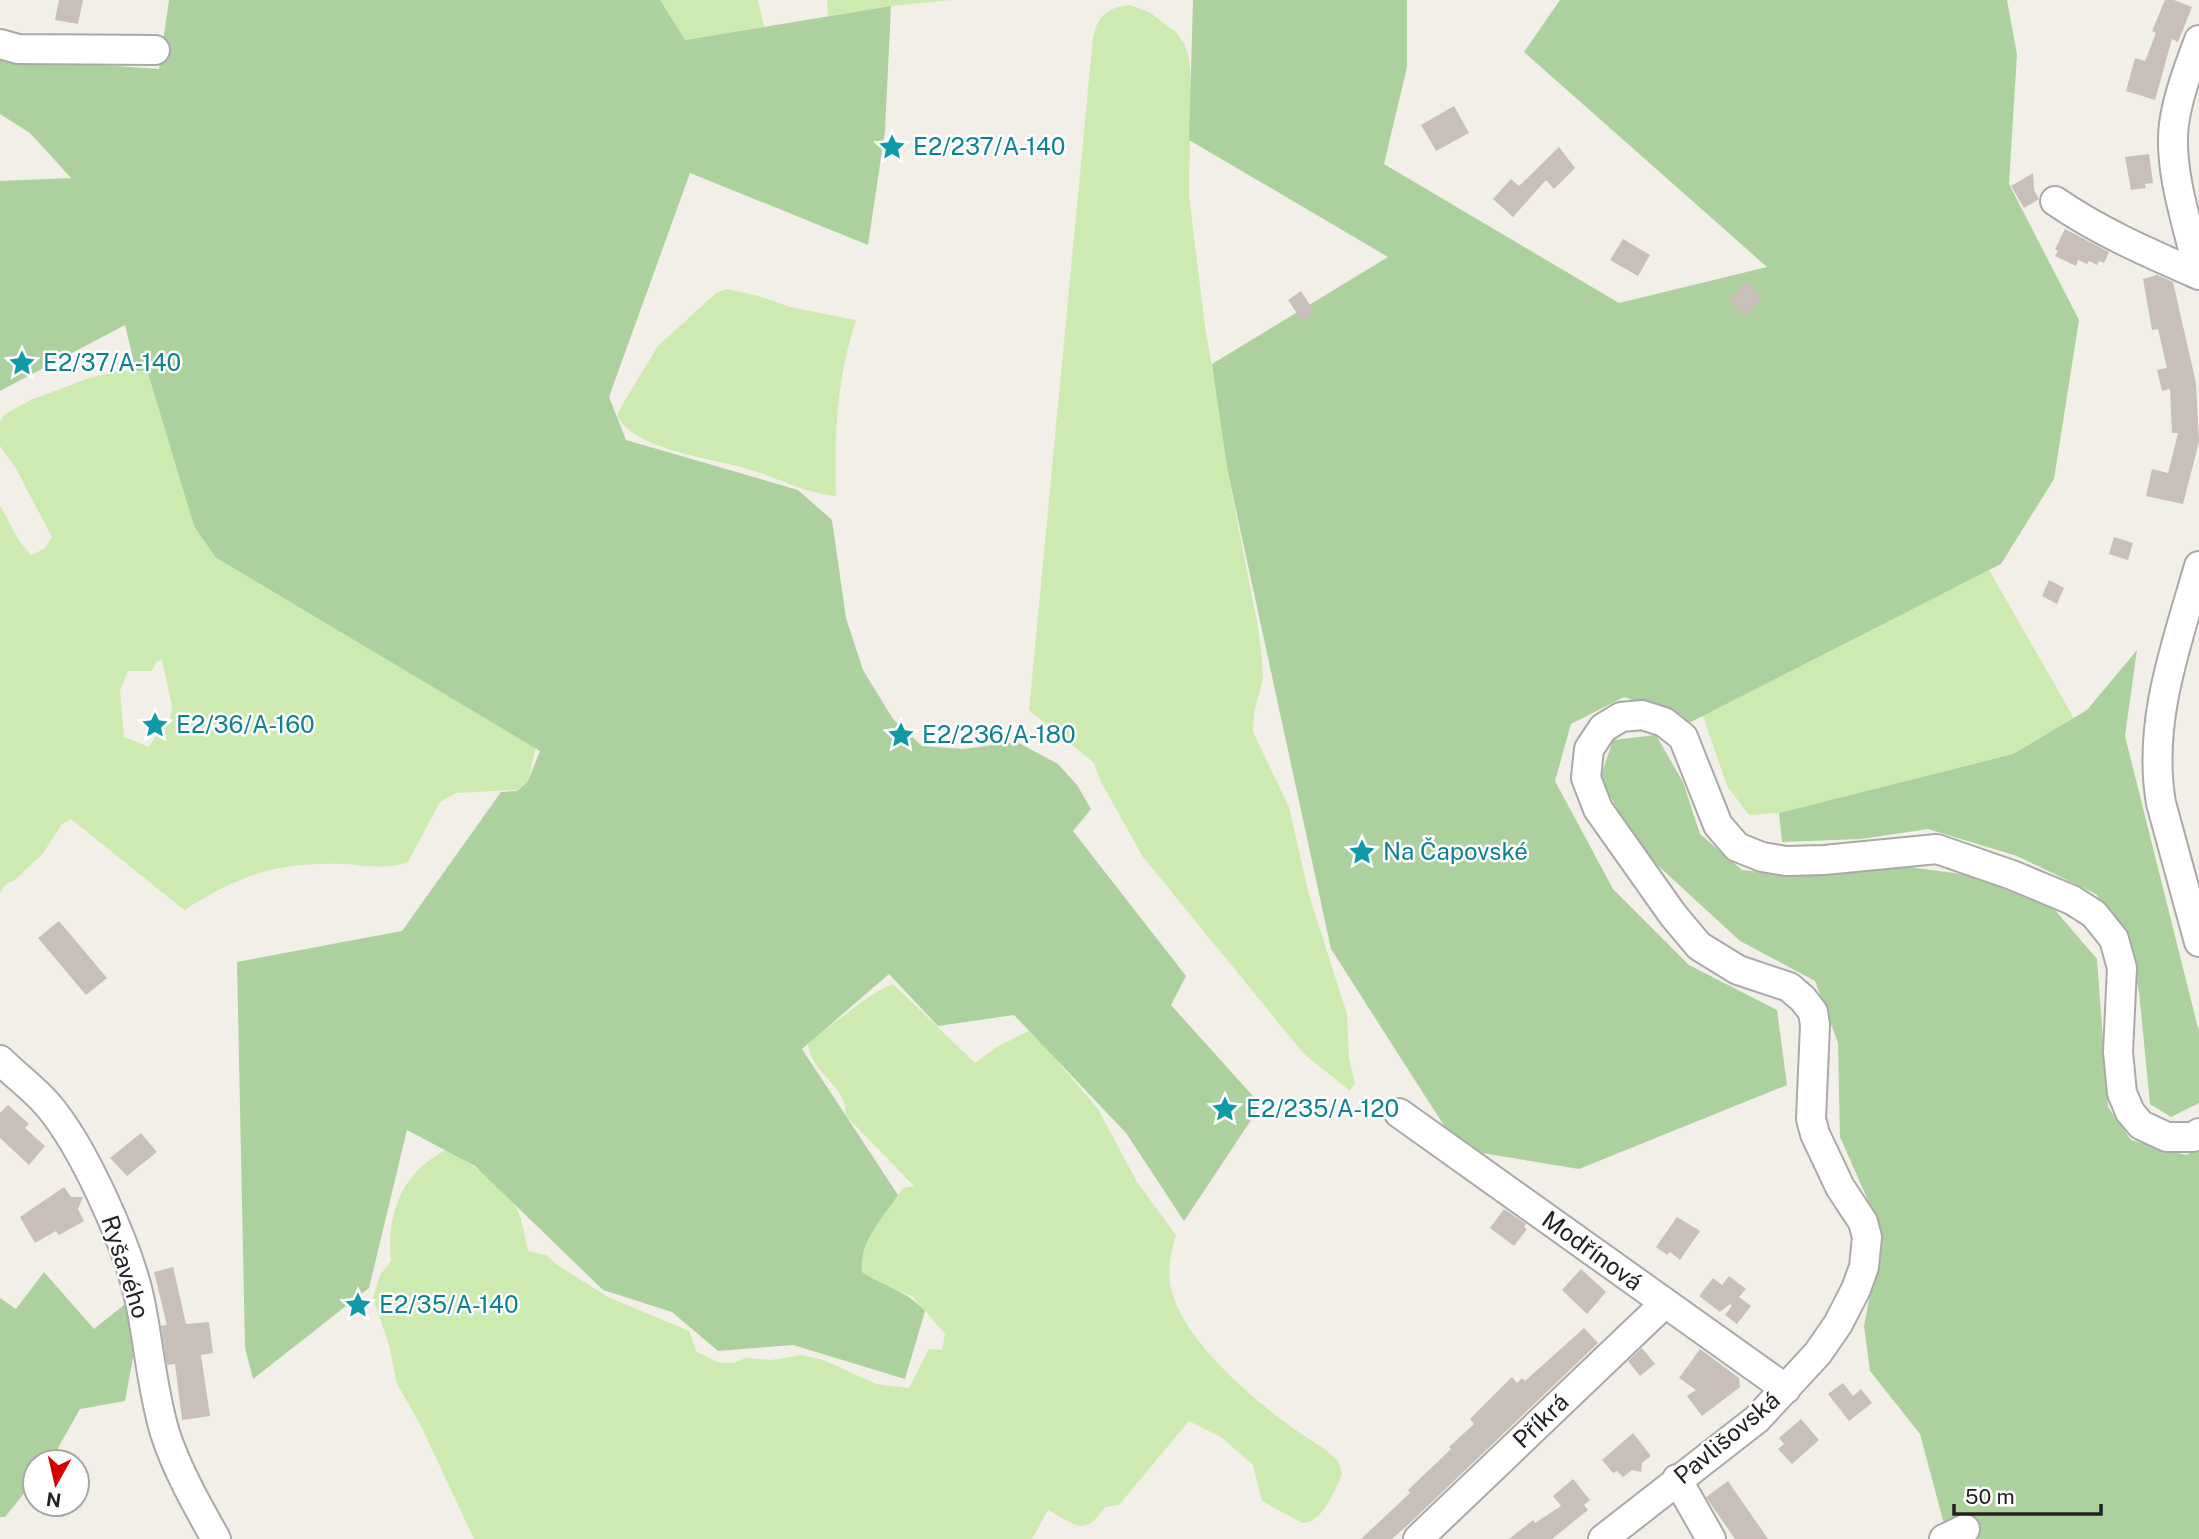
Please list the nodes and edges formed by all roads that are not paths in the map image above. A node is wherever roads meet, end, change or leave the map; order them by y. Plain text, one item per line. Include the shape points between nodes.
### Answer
1 (2199, 40) edge
2 (0, 44) edge
3 (155, 50) dead end
4 (2055, 201) dead end
5 (2199, 275) edge
6 (2199, 566) edge
7 (2199, 942) edge
8 (0, 1060) edge
9 (1399, 1112) dead end
10 (2199, 1133) edge
11 (1665, 1303) junction
12 (1786, 1388) junction
13 (1678, 1479) junction
14 (216, 1539) edge
15 (1418, 1539) edge
16 (1603, 1539) edge
17 (1710, 1539) edge

1 - 5 street via 2174,125 2174,166
2 - 3 street via 18,49
4 - 5 street via 2128,244
6 - 7 street via 2168,674 2157,744 2157,780
8 - 14 street, Ryšavého via 46,1103 65,1128 106,1207 139,1299 166,1436
9 - 11 street, Modřínová
10 - 12 street, Pavlišovská via 2167,1137 2141,1125 2130,1112 2122,1093 2118,1052 2123,968 2113,939 2094,915 2072,900 1937,849 1824,860 1762,857 1737,847 1718,825 1683,737 1664,722 1642,715 1621,717 1603,728 1589,749 1586,778 1598,809 1673,915 1699,946 1738,970 1789,987 1813,1012 1811,1119 1867,1237 1864,1267 1838,1324
11 - 12 street, Modřínová
11 - 15 street, Příkrá
12 - 13 street, Pavlišovská via 1757,1419
13 - 16 street, Pavlišovská
13 - 17 street

